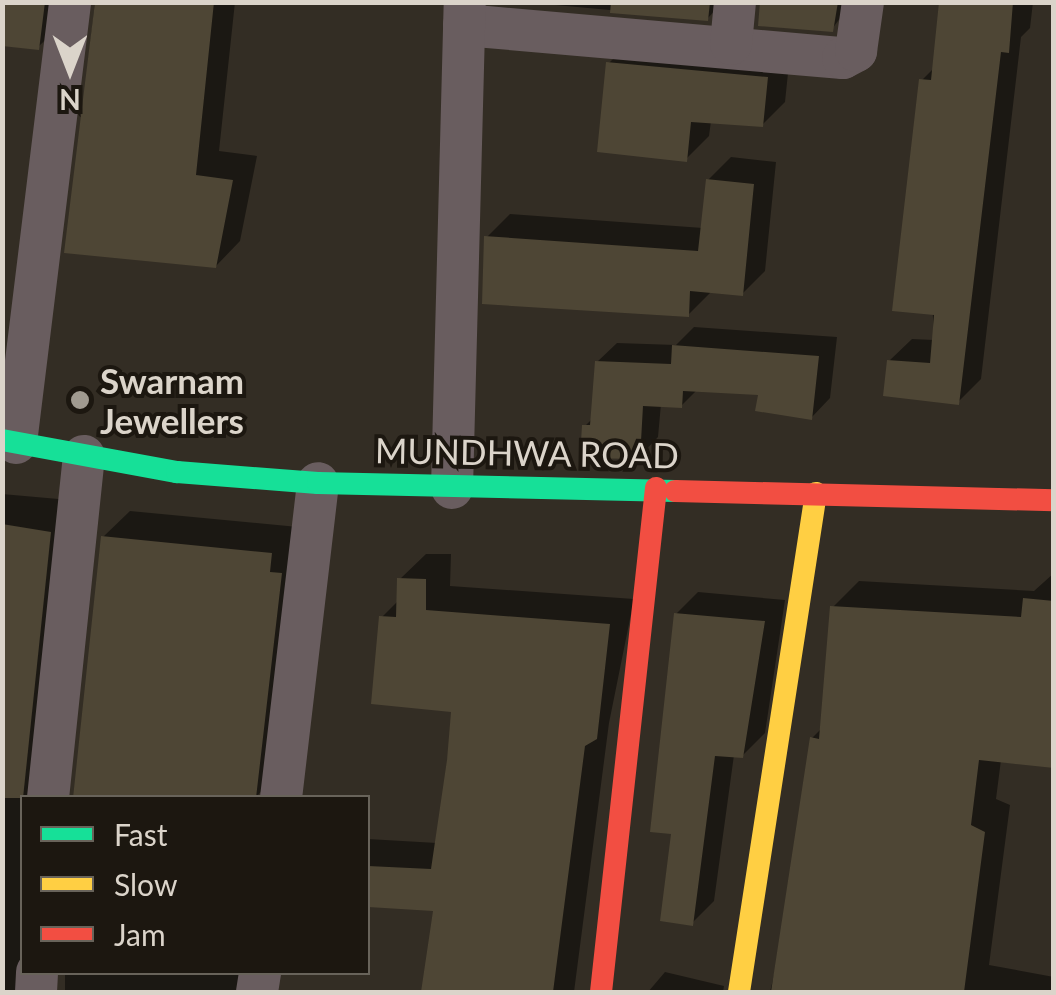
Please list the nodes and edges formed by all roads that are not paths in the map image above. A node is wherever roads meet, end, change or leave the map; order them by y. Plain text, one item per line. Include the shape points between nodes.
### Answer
1 (70, 2) edge
2 (863, 2) edge
3 (465, 14) edge
4 (605, 18) edge
5 (733, 23) edge
6 (9, 442) edge
7 (84, 456) junction
8 (318, 483) junction
9 (452, 488) junction
10 (656, 488) junction
11 (816, 492) junction
12 (1054, 500) edge
13 (48, 795) edge
14 (280, 795) edge
15 (601, 992) edge
16 (739, 992) edge

1 - 6 street
2 - 5 street via 856,51 843,58
3 - 4 street
3 - 9 street
4 - 5 street
6 - 7 main road, MUNDHWA ROAD
7 - 8 main road, MUNDHWA ROAD via 177,472
7 - 13 street
8 - 9 main road, MUNDHWA ROAD
8 - 14 street
9 - 10 main road, MUNDHWA ROAD
10 - 11 main road, MUNDHWA ROAD
10 - 15 main road
11 - 12 main road, MUNDHWA ROAD
11 - 16 main road

